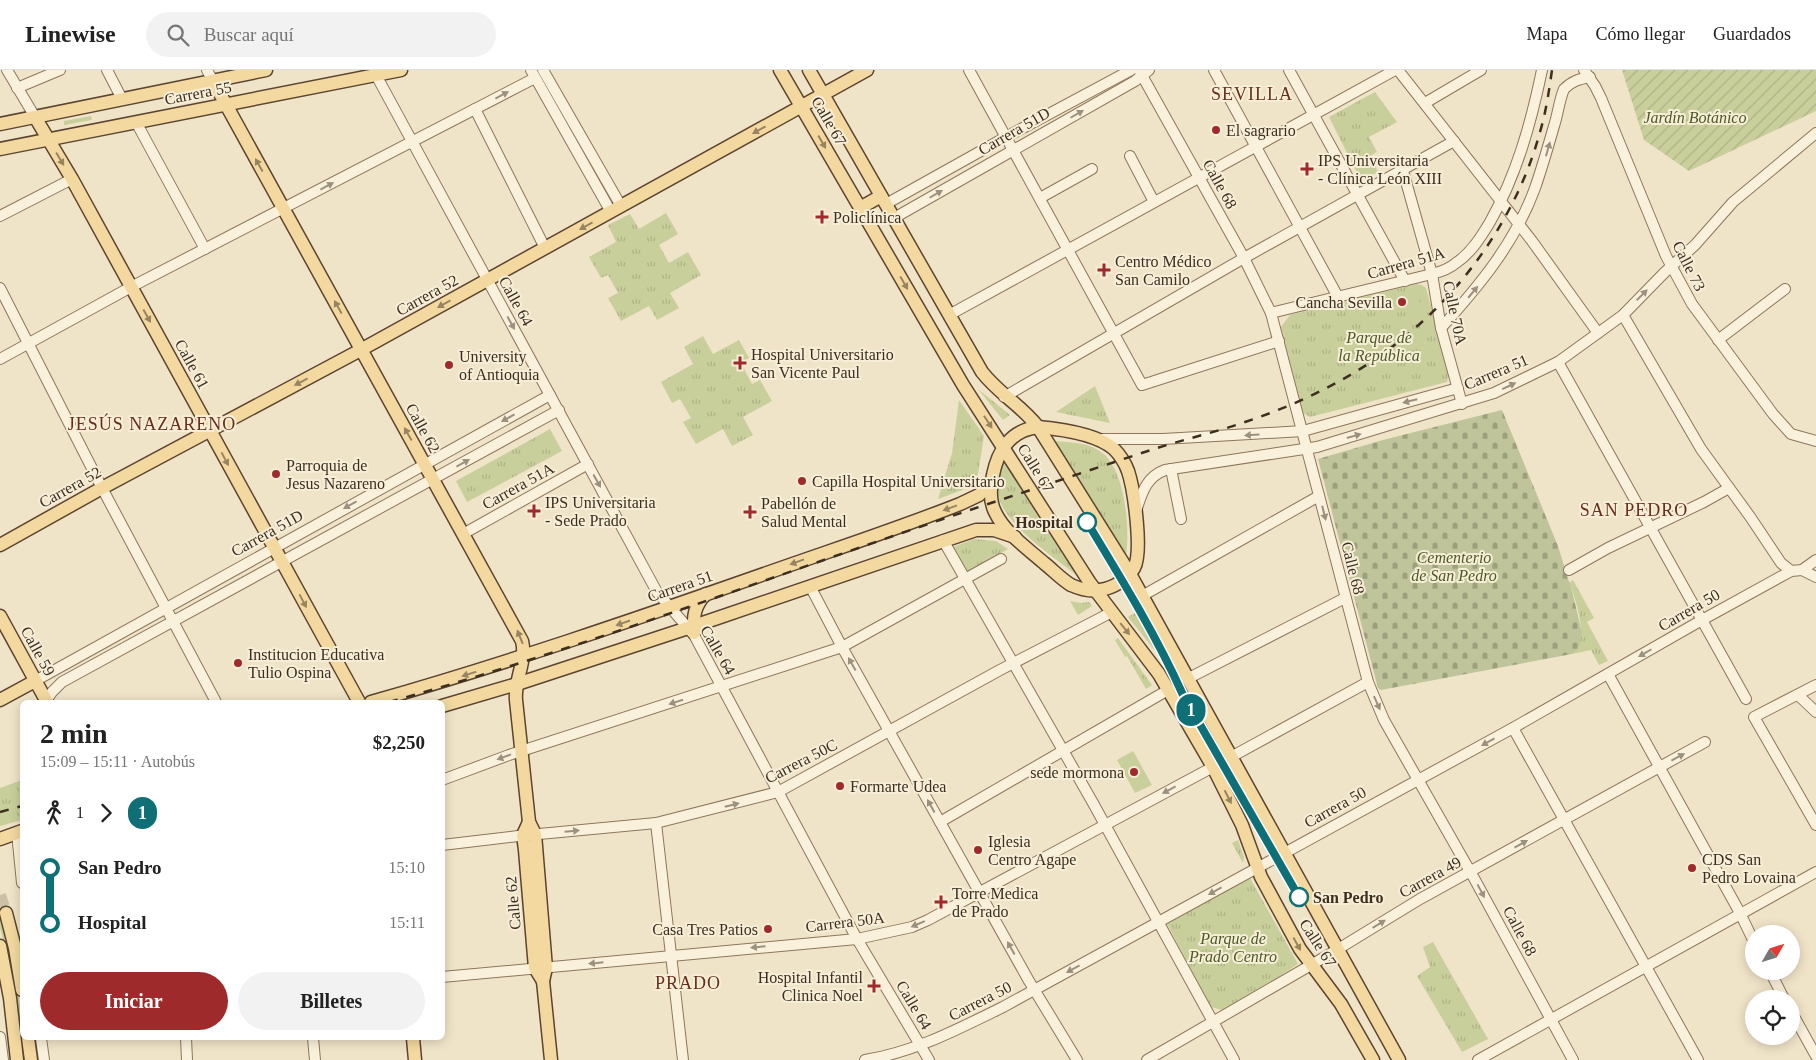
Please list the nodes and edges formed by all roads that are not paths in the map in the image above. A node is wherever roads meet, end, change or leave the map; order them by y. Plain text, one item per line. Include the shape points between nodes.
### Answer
1 (7, 70) edge
2 (60, 70) edge
3 (107, 70) edge
4 (266, 70) edge
5 (402, 70) edge
6 (543, 70) edge
7 (780, 70) edge
8 (809, 70) edge
9 (867, 70) edge
10 (969, 70) edge
11 (1131, 70) edge
12 (1214, 70) edge
13 (1289, 70) edge
14 (1396, 70) edge
15 (1481, 70) edge
16 (1542, 70) edge
17 (1143, 72) edge
18 (533, 74) edge
19 (1587, 74) edge
20 (210, 75) edge
21 (376, 75) junction
22 (17, 88) junction
23 (823, 94) junction
24 (122, 99) junction
25 (1424, 103) junction
26 (226, 104) junction
27 (801, 106) junction
28 (475, 109) junction
29 (1314, 114) junction
30 (34, 117) junction
31 (136, 122) junction
32 (0, 124) edge
33 (1816, 133) edge
34 (1006, 137) junction
35 (48, 139) junction
36 (1454, 141) junction
37 (412, 142) junction
38 (1256, 146) junction
39 (0, 148) edge
40 (1013, 150) junction
41 (1130, 156) dead end
42 (1092, 169) dead end
43 (1403, 171) junction
44 (1199, 178) junction
45 (72, 179) junction
46 (1358, 195) junction
47 (1040, 198) junction
48 (883, 200) junction
49 (1502, 201) junction
50 (1154, 202) junction
51 (860, 208) junction
52 (284, 209) junction
53 (616, 209) junction
54 (0, 216) edge
55 (894, 218) junction
56 (1519, 224) junction
57 (1300, 227) junction
58 (545, 248) junction
59 (205, 249) junction
60 (1068, 249) junction
61 (1244, 258) junction
62 (1671, 266) junction
63 (1432, 274) junction
64 (488, 280) junction
65 (1405, 281) junction
66 (131, 287) junction
67 (0, 288) edge
68 (1785, 290) dead end
69 (1338, 297) junction
70 (1271, 313) junction
71 (949, 315) junction
72 (1623, 315) junction
73 (1441, 328) junction
74 (1114, 333) junction
75 (1598, 333) junction
76 (1718, 340) junction
77 (1278, 341) junction
78 (28, 343) junction
79 (362, 350) junction
80 (0, 359) edge
81 (1558, 362) junction
82 (1458, 388) junction
83 (550, 395) junction
84 (1004, 396) junction
85 (1462, 404) junction
86 (559, 410) junction
87 (1038, 427) junction
88 (210, 431) junction
89 (1303, 431) junction
90 (1092, 437) junction
91 (1816, 441) edge
92 (1003, 446) junction
93 (1307, 449) junction
94 (424, 464) junction
95 (588, 464) junction
96 (1171, 469) junction
97 (433, 480) junction
98 (991, 483) junction
99 (102, 488) junction
100 (1729, 488) junction
101 (1319, 496) junction
102 (1135, 516) junction
103 (1181, 519) dead end
104 (1650, 527) junction
105 (463, 534) junction
106 (1015, 537) junction
107 (943, 540) junction
108 (0, 545) edge
109 (274, 547) junction
110 (1001, 559) dead end
111 (282, 562) junction
112 (1815, 564) edge
113 (1568, 570) dead end
114 (1802, 570) junction
115 (1792, 571) junction
116 (1130, 574) junction
117 (1816, 577) edge
118 (966, 579) junction
119 (810, 586) junction
120 (1096, 591) junction
121 (706, 594) junction
122 (1142, 596) junction
123 (1345, 598) junction
124 (165, 607) junction
125 (669, 607) junction
126 (1112, 612) junction
127 (0, 616) edge
128 (1702, 620) junction
129 (173, 622) junction
130 (692, 630) junction
131 (842, 647) junction
132 (523, 657) junction
133 (1014, 663) junction
134 (1608, 674) junction
135 (1187, 679) junction
136 (36, 680) junction
137 (1368, 682) junction
138 (517, 684) junction
139 (1816, 684) edge
140 (722, 687) junction
141 (1168, 690) junction
142 (15, 692) junction
143 (1798, 694) junction
144 (1746, 699) dead end
145 (0, 700) edge
146 (43, 700) edge
147 (46, 700) edge
148 (48, 700) edge
149 (215, 700) edge
150 (358, 700) edge
151 (378, 700) edge
152 (445, 705) edge
153 (1816, 712) edge
154 (1513, 728) junction
155 (889, 731) junction
156 (1705, 742) dead end
157 (1063, 750) junction
158 (521, 751) junction
159 (1231, 757) junction
160 (1213, 767) junction
161 (1659, 767) junction
162 (445, 779) edge
163 (1418, 779) junction
164 (778, 792) junction
165 (1564, 819) junction
166 (940, 822) junction
167 (656, 823) junction
168 (1105, 824) junction
169 (1816, 826) edge
170 (20, 832) edge
171 (529, 835) junction
172 (0, 839) edge
173 (445, 845) edge
174 (1284, 852) junction
175 (1257, 867) junction
176 (1470, 872) junction
177 (1816, 872) edge
178 (980, 892) junction
179 (6, 913) tunnel mouth
180 (1740, 913) junction
181 (1159, 922) junction
182 (1746, 925) edge
183 (857, 939) junction
184 (0, 946) edge
185 (1338, 949) junction
186 (671, 956) junction
187 (1312, 965) junction
188 (1646, 966) junction
189 (541, 968) junction
190 (445, 977) edge
191 (20, 978) edge
192 (1035, 990) junction
193 (1550, 1020) junction
194 (1214, 1022) junction
195 (1800, 1028) edge
196 (0, 1038) edge
197 (28, 1040) edge
198 (41, 1040) edge
199 (186, 1040) edge
200 (314, 1040) edge
201 (413, 1040) edge
202 (920, 1045) junction
203 (1816, 1056) edge
204 (3, 1060) edge
205 (17, 1060) edge
206 (31, 1060) edge
207 (44, 1060) edge
208 (187, 1060) edge
209 (315, 1060) edge
210 (415, 1060) edge
211 (551, 1060) edge
212 (683, 1060) edge
213 (865, 1060) edge
214 (929, 1060) edge
215 (1077, 1060) edge
216 (1146, 1060) edge
217 (1234, 1060) edge
218 (1373, 1060) edge
219 (1399, 1060) edge
220 (1478, 1060) edge
221 (1573, 1060) edge
222 (1698, 1060) edge

1 - 22 street, Calle 61
2 - 22 street
3 - 24 street
4 - 20 main road, Carrera 55
5 - 21 main road, Carrera 55
6 - 53 street
7 - 27 main road, Calle 67
8 - 23 main road, Calle 67
9 - 23 main road, Carrera 52
10 - 34 street
11 - 34 street, Carrera 51D
12 - 38 street
13 - 29 street
14 - 25 street
14 - 29 street
15 - 25 street
16 - 49 street, Carrera 51A via 1525,140
40 -> 17 street, Carrera 51D
17 - 44 street, Calle 68
28 -> 18 street
18 - 53 street
56 -> 19 street via 1544,161 1564,89
19 - 62 street, Calle 73 via 1601,98
20 - 24 main road, Carrera 55
20 - 26 main road, Calle 62
21 - 26 main road, Carrera 55
21 - 37 street, Calle 64
22 - 30 street, Calle 61
23 - 27 main road, Carrera 52
23 - 48 main road, Calle 67
24 - 30 main road, Carrera 55
25 - 36 street
26 - 31 main road, Carrera 55
52 -> 26 main road, Calle 62
27 -> 51 main road, Calle 67
27 -> 53 main road, Carrera 52
28 - 37 street
28 - 58 street
29 - 38 street
29 - 46 street
30 - 32 main road, Carrera 55
30 - 35 main road, Calle 61
31 - 35 main road, Carrera 55
31 - 59 street
33 - 62 street, Carrera 51 via 1734,202
34 - 40 street
34 - 48 street, Carrera 51D
35 - 39 main road, Carrera 55
35 -> 45 main road, Calle 61
36 - 43 street
36 - 49 street
52 -> 37 street
37 - 64 street, Calle 64
38 - 44 street
38 - 57 street
40 - 47 street
55 -> 40 street, Carrera 51D
41 - 50 street
42 - 47 street
43 - 46 street
43 - 63 street, Calle 70A
44 - 50 street
44 - 61 street, Calle 68
45 - 54 street
45 - 66 main road, Calle 61
46 - 57 street
46 - 65 street
47 - 60 street
48 - 51 main road
48 - 55 main road, Calle 67
49 - 56 street
49 - 63 street, Carrera 51A via 1482,236 1466,255 1451,267
50 - 60 street
51 -> 92 main road, Calle 67 via 943,351
52 - 59 street
79 -> 52 main road, Calle 62
53 -> 58 main road, Carrera 52
55 - 71 main road, Calle 67
73 -> 56 street via 1484,278
56 - 75 street
57 - 61 street
57 - 69 street
58 - 64 main road, Carrera 52
59 - 66 street
60 - 71 street
60 - 74 street
61 - 70 street, Calle 68
61 - 74 street
72 -> 62 street, Carrera 51
62 - 76 street, Calle 73 via 1692,304
63 - 65 street, Carrera 51A
63 - 73 street, Calle 70A
64 -> 79 main road, Carrera 52
64 -> 83 street, Calle 64
65 - 69 street, Carrera 51A
66 - 78 street
66 -> 88 main road, Calle 61
67 - 78 street
68 - 76 street
69 - 70 street, Carrera 51A
70 - 77 street, Calle 68
71 - 84 main road, Calle 67 via 982,372
72 - 75 street, Carrera 51
72 - 100 street via 1701,449
73 - 82 street, Calle 70A
74 - 77 street via 1142,385
74 - 84 street
75 - 81 street, Carrera 51
76 - 91 street, Calle 73 via 1791,434
77 - 89 street, Calle 68
78 - 80 street
78 - 99 street
79 -> 88 main road, Carrera 52
94 -> 79 main road, Calle 62
85 -> 81 street, Carrera 51 via 1494,393
81 - 104 street
82 - 85 street, Calle 70A
82 -> 89 street, Carrera 51
83 - 86 street, Calle 64
83 -> 94 street, Carrera 51D
84 - 87 main road, Calle 67
93 -> 85 street, Carrera 51
86 - 95 street, Calle 64
97 -> 86 street, Carrera 51D
87 - 90 main road
87 - 92 main road via 1017,434
87 - 116 main road, Calle 67
88 - 99 main road, Carrera 52
88 -> 109 main road, Calle 61
89 -> 90 street, Carrera 51 via 1163,439
89 - 93 street, Calle 68
90 - 102 main road via 1110,446 1124,462
92 - 98 main road
92 - 120 main road, Calle 67
93 - 96 street, Carrera 51
93 - 101 street, Calle 68
94 - 97 main road, Calle 62
94 -> 109 street, Carrera 51D
95 - 105 street, Carrera 51A
95 -> 125 street, Calle 64
96 - 102 street, Carrera 51 via 1148,481
96 - 103 street
97 - 105 main road, Calle 62
97 - 111 street, Carrera 51D
98 - 106 main road via 990,500 994,510 1003,526
98 -> 121 main road, Carrera 51 via 979,495 960,504
99 - 108 main road, Carrera 52
99 - 124 street
100 - 104 street
100 - 115 street via 1781,563
101 - 122 street
101 -> 123 street, Calle 68
102 - 116 main road via 1138,557
104 - 113 street
104 - 128 street
132 -> 105 main road, Calle 62 via 518,632
106 - 107 main road via 981,529
106 - 120 main road via 1070,584
107 - 118 street
107 - 119 main road
109 - 111 main road, Calle 61
109 - 124 street, Carrera 51D
110 - 118 street
111 - 129 street, Carrera 51D
111 -> 150 main road, Calle 61
112 - 114 street, Carrera 50
114 - 115 street, Carrera 50
114 - 117 street
115 - 128 street, Carrera 50
116 - 120 main road via 1118,584
116 - 122 main road, Calle 67
118 - 131 street
118 - 133 street
119 - 130 main road
119 - 131 street
120 - 126 main road, Calle 67
121 - 125 main road, Carrera 51
121 - 130 main road via 697,604
122 - 135 main road, Calle 67
123 - 135 street
123 - 137 street, Calle 68
124 - 129 street
124 - 136 street, Carrera 51D
125 - 130 street, Calle 64
125 -> 132 main road, Carrera 51
126 - 133 street, Carrera 50C
126 -> 141 main road, Calle 67
127 - 136 main road, Calle 59
128 -> 134 street, Carrera 50
128 - 144 street
129 - 148 street, Carrera 51D via 62,682
129 - 149 street
130 - 138 main road
130 - 140 street, Calle 64
131 - 140 street
155 -> 131 street
132 - 138 main road, Calle 62
132 -> 151 main road, Carrera 51
133 - 155 street, Carrera 50C
133 - 157 street
134 - 154 street, Carrera 50
134 - 161 street
135 - 159 main road, Calle 67
136 - 142 main road, Carrera 51D
136 - 147 main road, Calle 59
137 - 159 street
137 -> 163 street, Calle 68 via 1384,720
138 - 152 main road
138 - 158 main road, Calle 62 via 515,694
139 - 143 street
140 -> 158 street
140 - 164 street, Calle 64
141 - 157 street
141 - 160 main road, Calle 67
142 - 145 main road, Carrera 51D
142 - 146 main road
143 - 153 street
143 - 169 street via 1754,717
154 -> 163 street, Carrera 50
154 - 165 street
155 - 164 street, Carrera 50C
166 -> 155 street
161 -> 156 street, Carrera 49
157 - 166 street
157 - 168 street
158 -> 162 street
158 - 171 main road, Calle 62
159 - 174 main road, Calle 67
160 -> 168 street, Carrera 50A
160 -> 175 main road, Calle 67 via 1246,833
161 - 165 street, Carrera 49
161 - 180 street
163 - 174 street, Carrera 50
163 - 176 street, Calle 68
167 -> 164 street, Carrera 50C
164 - 183 street, Calle 64
176 -> 165 street, Carrera 49
165 - 188 street
166 - 178 street
171 -> 167 street, Carrera 50C
167 - 186 street
168 - 178 street, Carrera 50A
168 - 181 street
170 - 172 main road
171 - 173 street, Carrera 50C
171 - 189 main road, Calle 62
174 - 175 street, Carrera 50
174 - 185 main road, Calle 67
175 -> 181 street, Carrera 50
175 -> 187 main road, Calle 67 via 1300,949
185 -> 176 street, Carrera 49
176 -> 193 street, Calle 68
177 - 180 street
178 -> 183 street, Carrera 50A via 912,927
192 -> 178 street
179 - 191 main road
180 - 182 street
180 - 188 street
181 -> 192 street, Carrera 50
181 - 194 street
183 -> 186 street, Carrera 50A
183 - 202 street, Calle 64
184 - 205 main road
185 - 187 street, Carrera 49
185 - 219 main road, Calle 67
186 -> 189 street, Carrera 50A
186 - 212 street
187 - 194 street, Carrera 49
187 - 218 main road, Calle 67 via 1341,1004
188 - 193 street
188 - 222 street
189 - 190 street, Carrera 50A
189 - 211 main road, Calle 62
192 - 202 street, Carrera 50
192 - 215 street
193 - 220 street
193 - 221 street, Calle 68
194 - 216 street, Carrera 49
194 - 217 street
195 - 203 street
196 - 204 street
197 - 206 main road
198 - 207 street
199 - 208 street
200 - 209 street
201 - 210 main road
202 - 213 street, Carrera 50
202 - 214 street, Calle 64

